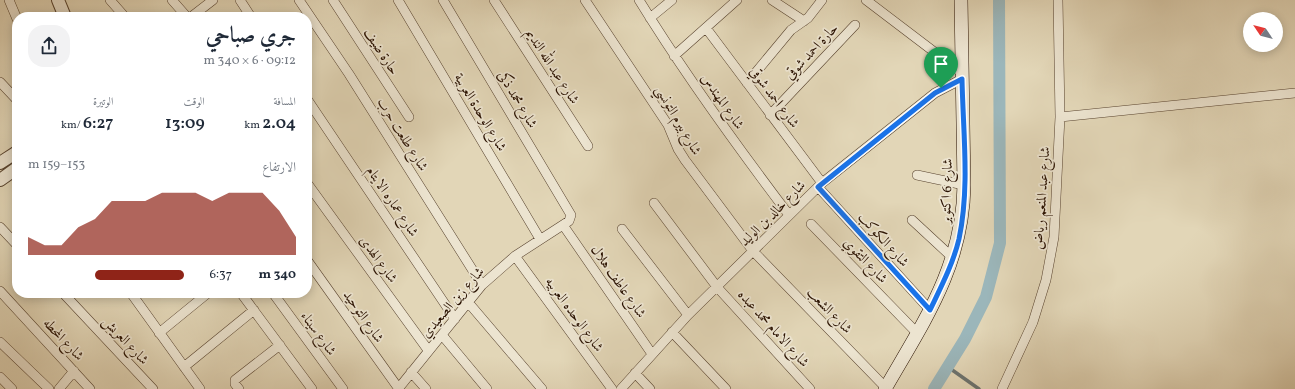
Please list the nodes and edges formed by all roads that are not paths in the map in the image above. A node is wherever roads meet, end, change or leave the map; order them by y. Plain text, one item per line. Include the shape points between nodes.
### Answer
1 (9, 0) edge
2 (58, 0) edge
3 (110, 0) edge
4 (172, 0) edge
5 (213, 0) edge
6 (240, 0) edge
7 (299, 0) edge
8 (332, 0) edge
9 (398, 0) edge
10 (443, 0) edge
11 (494, 0) edge
12 (585, 0) edge
13 (639, 0) edge
14 (672, 0) edge
15 (737, 0) edge
16 (772, 0) edge
17 (822, 0) edge
18 (866, 0) edge
19 (961, 0) edge
20 (1058, 0) edge
21 (14, 12) edge
22 (63, 12) edge
23 (121, 12) edge
24 (183, 12) edge
25 (197, 12) edge
26 (248, 12) edge
27 (307, 12) edge
28 (650, 18) junction
29 (312, 19) edge
30 (804, 21) junction
31 (855, 25) dead end
32 (706, 28) junction
33 (674, 56) junction
34 (962, 76) junction
35 (0, 82) edge
36 (747, 83) junction
37 (1295, 93) edge
38 (12, 95) edge
39 (312, 106) edge
40 (770, 115) junction
41 (409, 117) dead end
42 (1060, 117) junction
43 (588, 146) dead end
44 (12, 154) edge
45 (2, 158) edge
46 (12, 172) edge
47 (917, 175) dead end
48 (0, 180) edge
49 (820, 185) junction
50 (964, 185) junction
51 (312, 190) edge
52 (654, 203) dead end
53 (570, 213) joint
54 (789, 215) junction
55 (912, 220) dead end
56 (811, 224) dead end
57 (563, 225) junction
58 (0, 227) edge
59 (622, 229) dead end
60 (540, 239) junction
61 (12, 240) edge
62 (753, 251) junction
63 (515, 256) junction
64 (953, 258) junction
65 (312, 267) edge
66 (482, 285) junction
67 (717, 287) junction
68 (0, 291) edge
69 (68, 298) edge
70 (138, 298) edge
71 (202, 298) edge
72 (245, 298) edge
73 (277, 298) edge
74 (467, 301) junction
75 (254, 310) junction
76 (930, 310) junction
77 (688, 315) junction
78 (455, 320) junction
79 (159, 332) junction
80 (672, 332) junction
81 (917, 333) junction
82 (442, 335) junction
83 (0, 342) edge
84 (280, 346) junction
85 (428, 350) junction
86 (652, 354) junction
87 (184, 367) junction
88 (74, 371) junction
89 (411, 372) junction
90 (635, 373) junction
91 (0, 377) edge
92 (885, 388) edge
93 (12, 389) edge
94 (49, 389) edge
95 (60, 389) edge
96 (90, 389) edge
97 (153, 389) edge
98 (200, 389) edge
99 (239, 389) edge
100 (312, 389) edge
101 (343, 389) edge
102 (399, 389) edge
103 (426, 389) edge
104 (487, 389) edge
105 (542, 389) edge
106 (612, 389) edge
107 (621, 389) edge
108 (650, 389) edge
109 (726, 389) edge
110 (810, 389) edge
111 (1002, 389) edge

1 - 21 street
2 - 22 street
3 - 23 street
4 - 24 street
5 - 25 street
6 - 26 street
7 - 27 street, شارع طلعت حرب
8 - 41 street, حارة ضيف
9 - 60 street, شارع الوحدة العربية
10 - 53 street, شارع محمد ذكى
11 - 43 street, شارع عبد الله النديم
12 - 62 street, شارع بيرم التونسي via 668,125 685,160
13 - 28 street, شارع المهندس
14 - 28 street
15 - 32 street
16 - 30 street
17 - 30 street
18 - 34 street
19 - 34 main road, شارع 6 اكتوبر
20 - 42 street, شارع عبد المنعم رياض
28 - 33 street, شارع المهندس
29 - 66 street, شارع طلعت حرب
30 - 36 street via 791,30
31 - 40 street, حارة احمد شوقي
32 - 33 street
32 - 36 street, شارع احمد شوقي
33 - 54 street, شارع المهندس via 729,136
34 - 49 street, شارع خالد بن الوليد via 935,93
34 - 50 main road, شارع 6 اكتوبر
35 - 38 street
36 - 40 street, شارع احمد شوقي
37 - 42 street
39 - 78 street, شارع عماره الايتام
40 - 49 street, شارع احمد شوقي
42 - 111 street, شارع عبد المنعم رياض via 1056,215 1046,280 1030,328
44 - 45 street
46 - 48 street
47 - 50 street
49 - 54 street, شارع خالد بن الوليد
49 - 76 street, شارع الكوكب
50 - 64 main road, شارع 6 اكتوبر via 962,222
51 - 85 street, شارع الهدى
52 - 67 street, شارع الامام محمد عبده
53 - 57 street, شارع زين الصعيدي via 570,218
54 - 62 street, شارع خالد بن الوليد
55 - 64 street
56 - 81 street, شارع التقوي
57 - 60 street, شارع زين الصعيدي
57 - 86 street, شارع عاطف هلال
58 - 61 street
59 - 77 street
60 - 63 street, شارع زين الصعيدي
62 - 67 street, شارع خالد بن الوليد
62 - 92 street, شارع الشعب
63 - 66 street, شارع زين الصعيدي
63 - 106 street, شارع الوحده العربيه
64 - 76 main road, شارع 6 اكتوبر
65 - 102 street, شارع التوحيد
66 - 74 street, شارع زين الصعيدي
67 - 77 street, شارع خالد بن الوليد
67 - 110 street, شارع الامام محمد عبده
68 - 88 street, شارع المحطه
69 - 97 street, شارع العريش
70 - 79 street
71 - 79 street
72 - 75 street
73 - 101 street, شارع سيناء
74 - 78 street, شارع زين الصعيدي
74 - 105 street
75 - 84 street
75 - 87 street
76 - 81 main road, شارع 6 اكتوبر
77 - 80 street, شارع خالد بن الوليد
78 - 82 street, شارع زين الصعيدي
79 - 87 street
80 - 86 street, شارع خالد بن الوليد
80 - 109 street
81 - 92 main road, شارع 6 اكتوبر
82 - 85 street, شارع زين الصعيدي
82 - 104 street
83 - 94 street
84 - 99 street via 235,380
84 - 100 street
85 - 89 street, شارع زين الصعيدي
86 - 90 street, شارع خالد بن الوليد
87 - 98 street
88 - 95 street
88 - 96 street, شارع المحطه
89 - 102 street, شارع زين الصعيدي
89 - 103 street
90 - 107 street, شارع خالد بن الوليد
90 - 108 street
91 - 93 street

